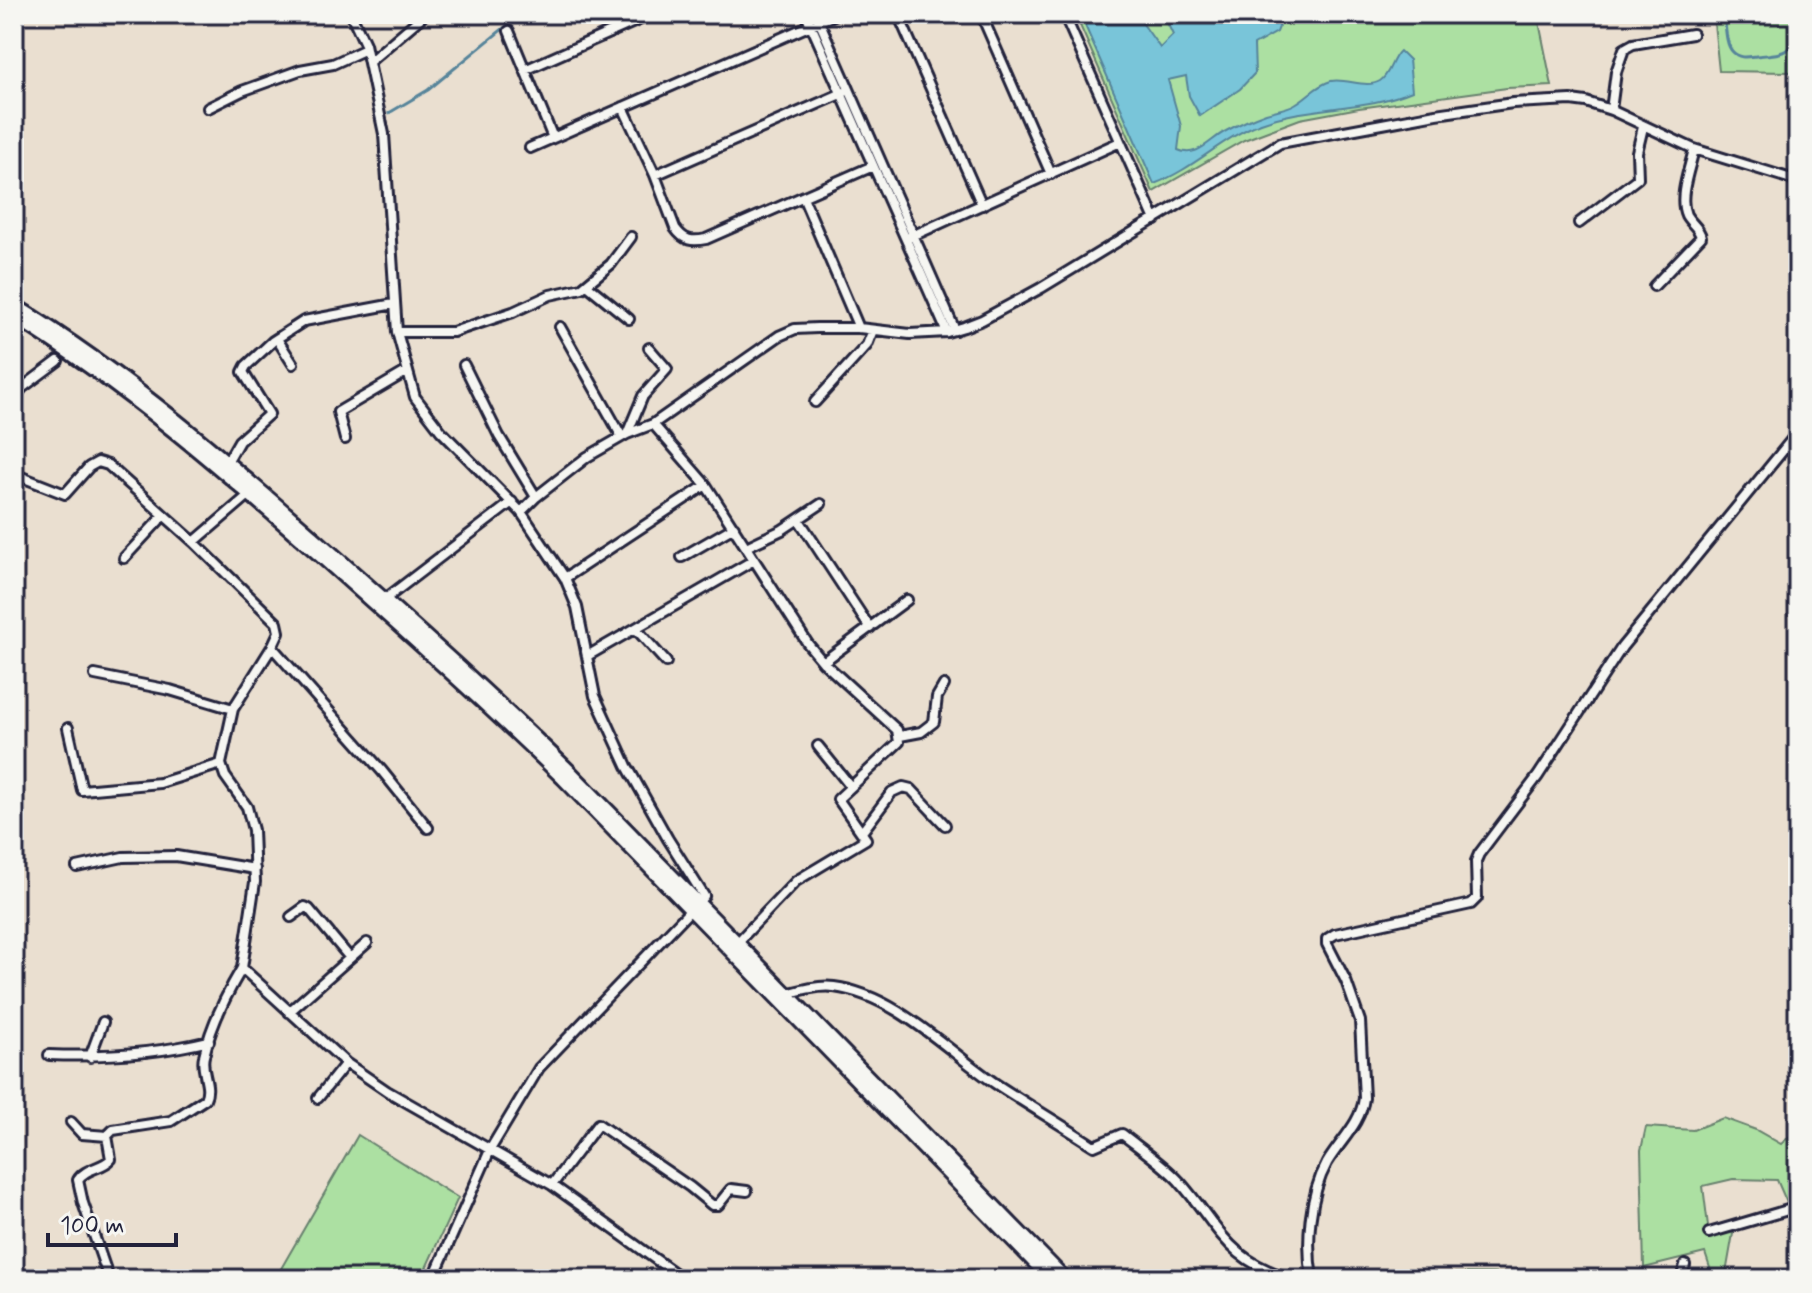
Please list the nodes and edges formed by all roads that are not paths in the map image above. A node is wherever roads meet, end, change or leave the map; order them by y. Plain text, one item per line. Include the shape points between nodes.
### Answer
1 (351, 14) edge
2 (425, 14) edge
3 (652, 14) edge
4 (806, 14) edge
5 (836, 14) edge
6 (898, 14) edge
7 (981, 14) edge
8 (1064, 14) edge
9 (815, 20) edge
10 (509, 31) dead end
11 (1692, 34) dead end
12 (366, 49) junction
13 (369, 62) junction
14 (525, 70) junction
15 (846, 92) junction
16 (623, 107) junction
17 (208, 108) dead end
18 (1611, 110) junction
19 (1643, 127) junction
20 (553, 138) junction
21 (1120, 142) junction
22 (530, 148) dead end
23 (1694, 149) junction
24 (873, 166) junction
25 (1051, 174) junction
26 (655, 175) junction
27 (1798, 181) edge
28 (803, 197) junction
29 (982, 205) junction
30 (1155, 220) junction
31 (1579, 223) dead end
32 (631, 237) dead end
33 (910, 237) junction
34 (587, 285) junction
35 (1654, 286) dead end
36 (394, 304) junction
37 (14, 305) edge
38 (14, 316) edge
39 (629, 319) dead end
40 (560, 327) dead end
41 (859, 328) junction
42 (873, 330) junction
43 (951, 331) junction
44 (397, 332) junction
45 (277, 339) junction
46 (649, 348) dead end
47 (58, 361) dead end
48 (293, 364) dead end
49 (464, 365) dead end
50 (406, 372) junction
51 (14, 397) edge
52 (815, 402) dead end
53 (653, 424) junction
54 (1798, 432) edge
55 (624, 436) junction
56 (345, 439) dead end
57 (227, 462) junction
58 (14, 474) edge
59 (706, 485) junction
60 (250, 494) junction
61 (536, 497) junction
62 (512, 502) junction
63 (821, 504) dead end
64 (521, 512) junction
65 (163, 516) junction
66 (799, 520) junction
67 (734, 527) junction
68 (194, 542) junction
69 (746, 547) junction
70 (682, 557) dead end
71 (124, 558) dead end
72 (754, 560) junction
73 (565, 578) junction
74 (384, 600) junction
75 (907, 600) dead end
76 (870, 628) junction
77 (637, 630) junction
78 (272, 647) junction
79 (589, 655) junction
80 (666, 662) dead end
81 (823, 662) junction
82 (95, 675) dead end
83 (944, 685) dead end
84 (233, 709) junction
85 (68, 728) dead end
86 (900, 736) junction
87 (818, 746) dead end
88 (221, 764) junction
89 (851, 787) junction
90 (945, 825) dead end
91 (428, 828) dead end
92 (862, 832) junction
93 (77, 867) dead end
94 (255, 869) junction
95 (694, 906) junction
96 (291, 917) dead end
97 (367, 943) dead end
98 (735, 948) junction
99 (350, 958) junction
100 (242, 968) junction
101 (783, 997) junction
102 (289, 1012) junction
103 (103, 1022) dead end
104 (209, 1041) junction
105 (49, 1055) dead end
106 (90, 1057) junction
107 (346, 1063) junction
108 (318, 1098) dead end
109 (71, 1122) dead end
110 (107, 1136) junction
111 (491, 1148) junction
112 (552, 1185) junction
113 (747, 1191) dead end
114 (1798, 1207) edge
115 (1709, 1233) dead end
116 (1685, 1265) dead end
117 (109, 1279) edge
118 (433, 1279) edge
119 (683, 1279) edge
120 (1051, 1279) edge
121 (1065, 1279) edge
122 (1293, 1279) edge
123 (1310, 1279) edge
124 (1681, 1279) edge

1 - 12 street
2 - 13 street
3 - 14 street
4 - 9 street
5 - 9 street
6 - 29 street
7 - 25 street
8 - 21 street
9 - 15 street
9 - 16 street
10 - 14 street
11 - 18 street via 1624,49
12 - 13 street
12 - 17 street
13 - 36 street via 384,134
14 - 20 street
15 - 24 street
15 - 26 street
15 - 33 street
16 - 20 street
16 - 26 street
18 - 19 street
18 - 30 street via 1571,100 1513,103 1280,143
19 - 23 street
19 - 31 street via 1638,178
20 - 22 street
21 - 25 street
21 - 30 street
23 - 27 street
23 - 35 street via 1683,204 1701,237
24 - 28 street
24 - 33 street
25 - 29 street
26 - 28 street via 675,228 694,241
28 - 41 street
29 - 33 street
30 - 43 street via 1041,288
32 - 34 street
33 - 43 street
34 - 39 street
34 - 44 street via 453,332
36 - 44 street
36 - 45 street via 310,319
37 - 57 main road via 117,375
38 - 60 main road via 137,401
40 - 55 street
41 - 42 street
41 - 53 street via 795,329 779,336
42 - 43 street
42 - 52 street via 862,352
44 - 50 street
45 - 48 street
45 - 57 street via 243,372 268,417 239,441
46 - 55 street via 667,369 643,396
47 - 51 street
49 - 61 street
50 - 56 street via 338,412
50 - 62 street via 425,413
53 - 55 street
53 - 59 street
54 - 123 street via 1625,644 1479,854 1477,898 1471,904 1327,939 1360,1021 1364,1098 1363,1109 1326,1165 1317,1195 1307,1243
55 - 61 street
57 - 74 main road
58 - 65 street via 65,494 89,467 103,462
59 - 67 street
59 - 73 street
60 - 68 street
60 - 95 main road via 490,708
61 - 64 street
62 - 64 street
62 - 74 street
63 - 66 street
64 - 73 street
65 - 68 street
65 - 71 street
66 - 69 street
66 - 76 street
67 - 69 street
67 - 70 street
68 - 78 street via 277,623
69 - 72 street
72 - 77 street
72 - 81 street
73 - 79 street
74 - 95 main road via 534,736
75 - 76 street
76 - 81 street
77 - 79 street
77 - 80 street
78 - 84 street
78 - 91 street
79 - 95 street via 595,696 627,766 704,896
81 - 86 street
82 - 84 street
83 - 86 street via 934,722 921,732
84 - 88 street
85 - 88 street via 82,790 160,783
86 - 89 street
87 - 89 street
88 - 94 street via 251,819
89 - 92 street via 838,799
90 - 92 street via 903,787 892,792
92 - 98 street via 866,839 796,881
93 - 94 street via 123,857 176,856
94 - 100 street
95 - 98 main road
95 - 111 street via 558,1045
96 - 99 street via 309,909
97 - 99 street
98 - 101 main road
99 - 102 street
100 - 102 street
100 - 104 street
101 - 120 main road
101 - 121 main road
101 - 122 street via 824,986 868,997 1094,1146 1122,1134 1178,1180 1241,1256
102 - 107 street
103 - 106 street
104 - 106 street
104 - 110 street via 203,1062 205,1099 171,1121 113,1130
105 - 106 street
107 - 108 street
107 - 111 street
109 - 110 street via 82,1134
110 - 117 street via 111,1159 83,1173 78,1185
111 - 112 street
111 - 118 street
112 - 113 street via 598,1124 716,1207 731,1189
112 - 119 street
114 - 115 street
116 - 124 street

